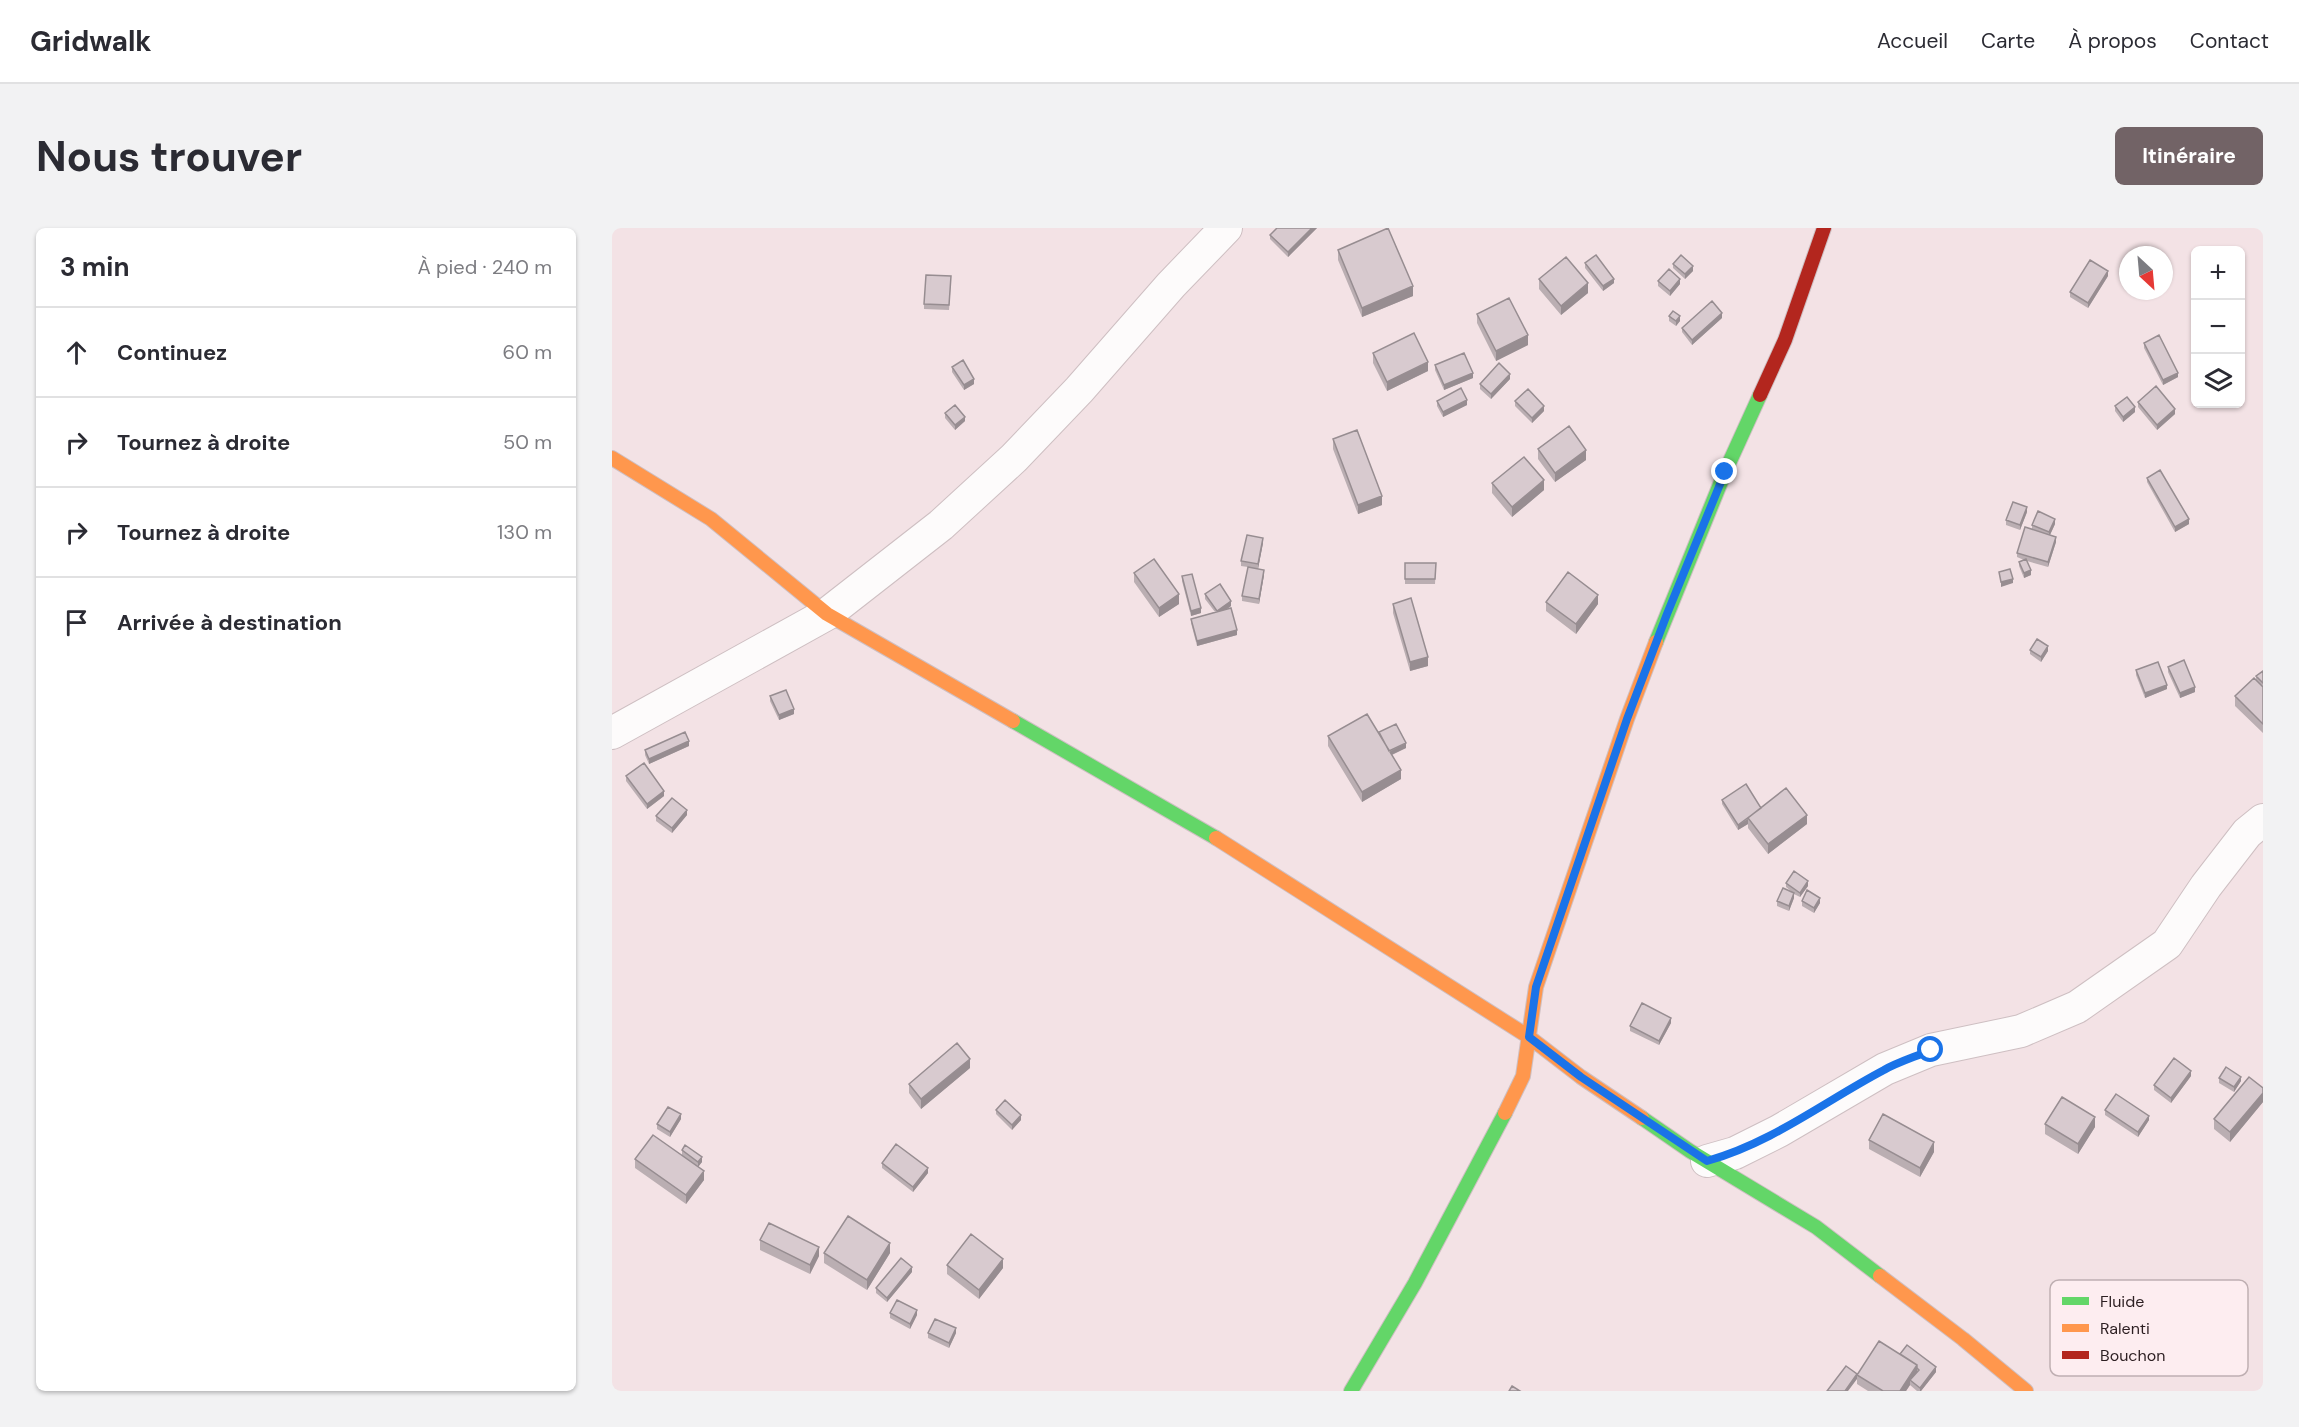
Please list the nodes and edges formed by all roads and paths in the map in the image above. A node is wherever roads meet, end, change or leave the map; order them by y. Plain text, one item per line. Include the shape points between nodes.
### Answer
1 (1226, 228) edge
2 (1824, 228) edge
3 (612, 458) edge
4 (827, 614) junction
5 (612, 733) edge
6 (2263, 820) edge
7 (1529, 1037) junction
8 (1707, 1161) junction
9 (1351, 1391) edge
10 (2026, 1391) edge

1 - 4 street via 1014,458 941,525
2 - 7 street via 1785,340 1725,472 1627,719 1536,987
3 - 4 street via 711,519
4 - 5 street
4 - 7 street via 1219,840
6 - 8 street via 2247,833 2167,944 2077,1007 2021,1031 1931,1050 1886,1069 1735,1153
7 - 8 street via 1581,1077
7 - 9 street via 1522,1076 1490,1145
8 - 10 street via 1816,1227

